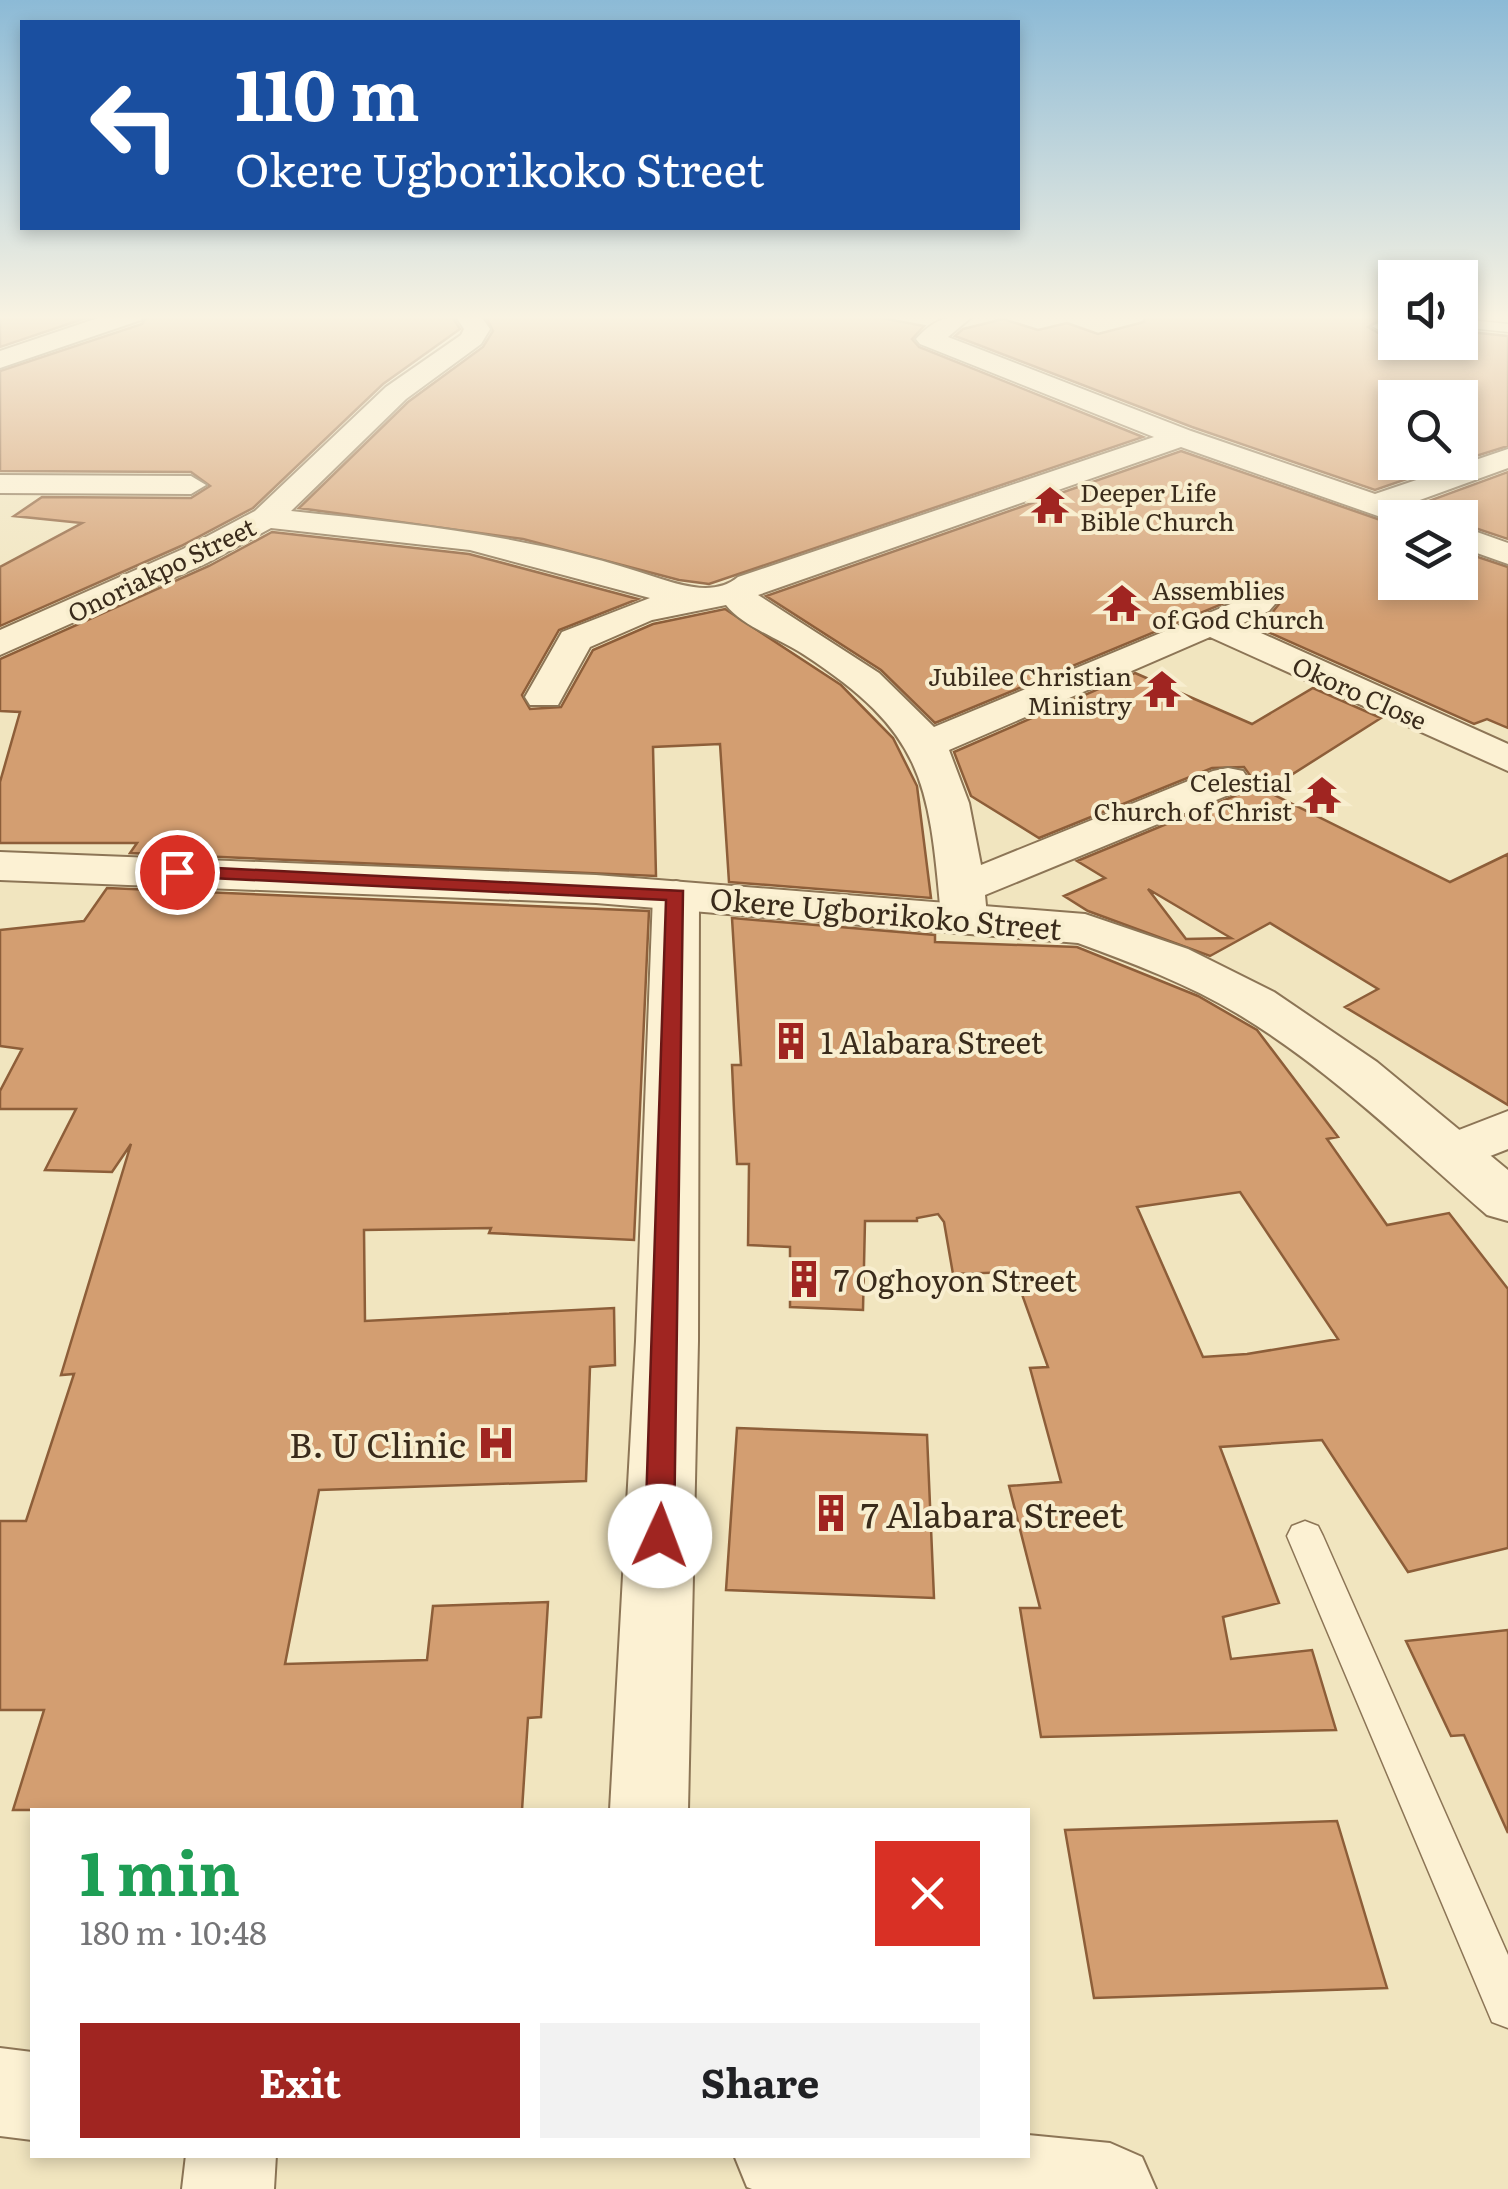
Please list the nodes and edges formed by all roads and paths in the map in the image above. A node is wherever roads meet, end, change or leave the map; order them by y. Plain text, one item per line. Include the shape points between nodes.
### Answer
1 (372, 417) edge
2 (1132, 417) edge
3 (1181, 436) junction
4 (1508, 458) edge
5 (0, 484) edge
6 (190, 485) dead end
7 (1389, 500) edge
8 (1378, 504) edge
9 (266, 518) junction
10 (1478, 543) edge
11 (1508, 554) edge
12 (740, 592) junction
13 (687, 599) junction
14 (1257, 604) dead end
15 (1211, 624) junction
16 (0, 644) edge
17 (544, 697) dead end
18 (926, 744) junction
19 (1508, 759) edge
20 (1228, 780) dead end
21 (0, 866) edge
22 (676, 895) junction
23 (962, 902) junction
24 (1508, 1128) edge
25 (1452, 1153) junction
26 (1508, 1201) edge
27 (1305, 1536) dead end
28 (649, 1808) edge
29 (1508, 2006) edge
30 (0, 2092) edge
31 (30, 2096) edge
32 (230, 2158) edge
33 (808, 2158) edge
34 (228, 2189) edge
35 (1110, 2189) edge

1 - 9 street, Onoriakpo Street
2 - 3 street
3 - 8 street
3 - 12 street
4 - 7 street
5 - 6 street
9 - 13 street via 470,540
9 - 16 street, Onoriakpo Street
10 - 11 street
12 - 13 street
12 - 18 street via 742,603 842,665
13 - 17 street via 575,640
14 - 15 street
15 - 18 street
15 - 19 street, Okoro Close
18 - 23 street via 957,836
20 - 23 street
21 - 22 street, Okere Ugborikoko Street
22 - 23 street, Okere Ugborikoko Street
22 - 28 street
23 - 25 street, Okere Ugborikoko Street via 1085,929 1170,960 1256,1003 1358,1074
24 - 25 street
25 - 26 street, Okere Ugborikoko Street
27 - 29 lane
30 - 31 street
32 - 34 street
33 - 35 street

